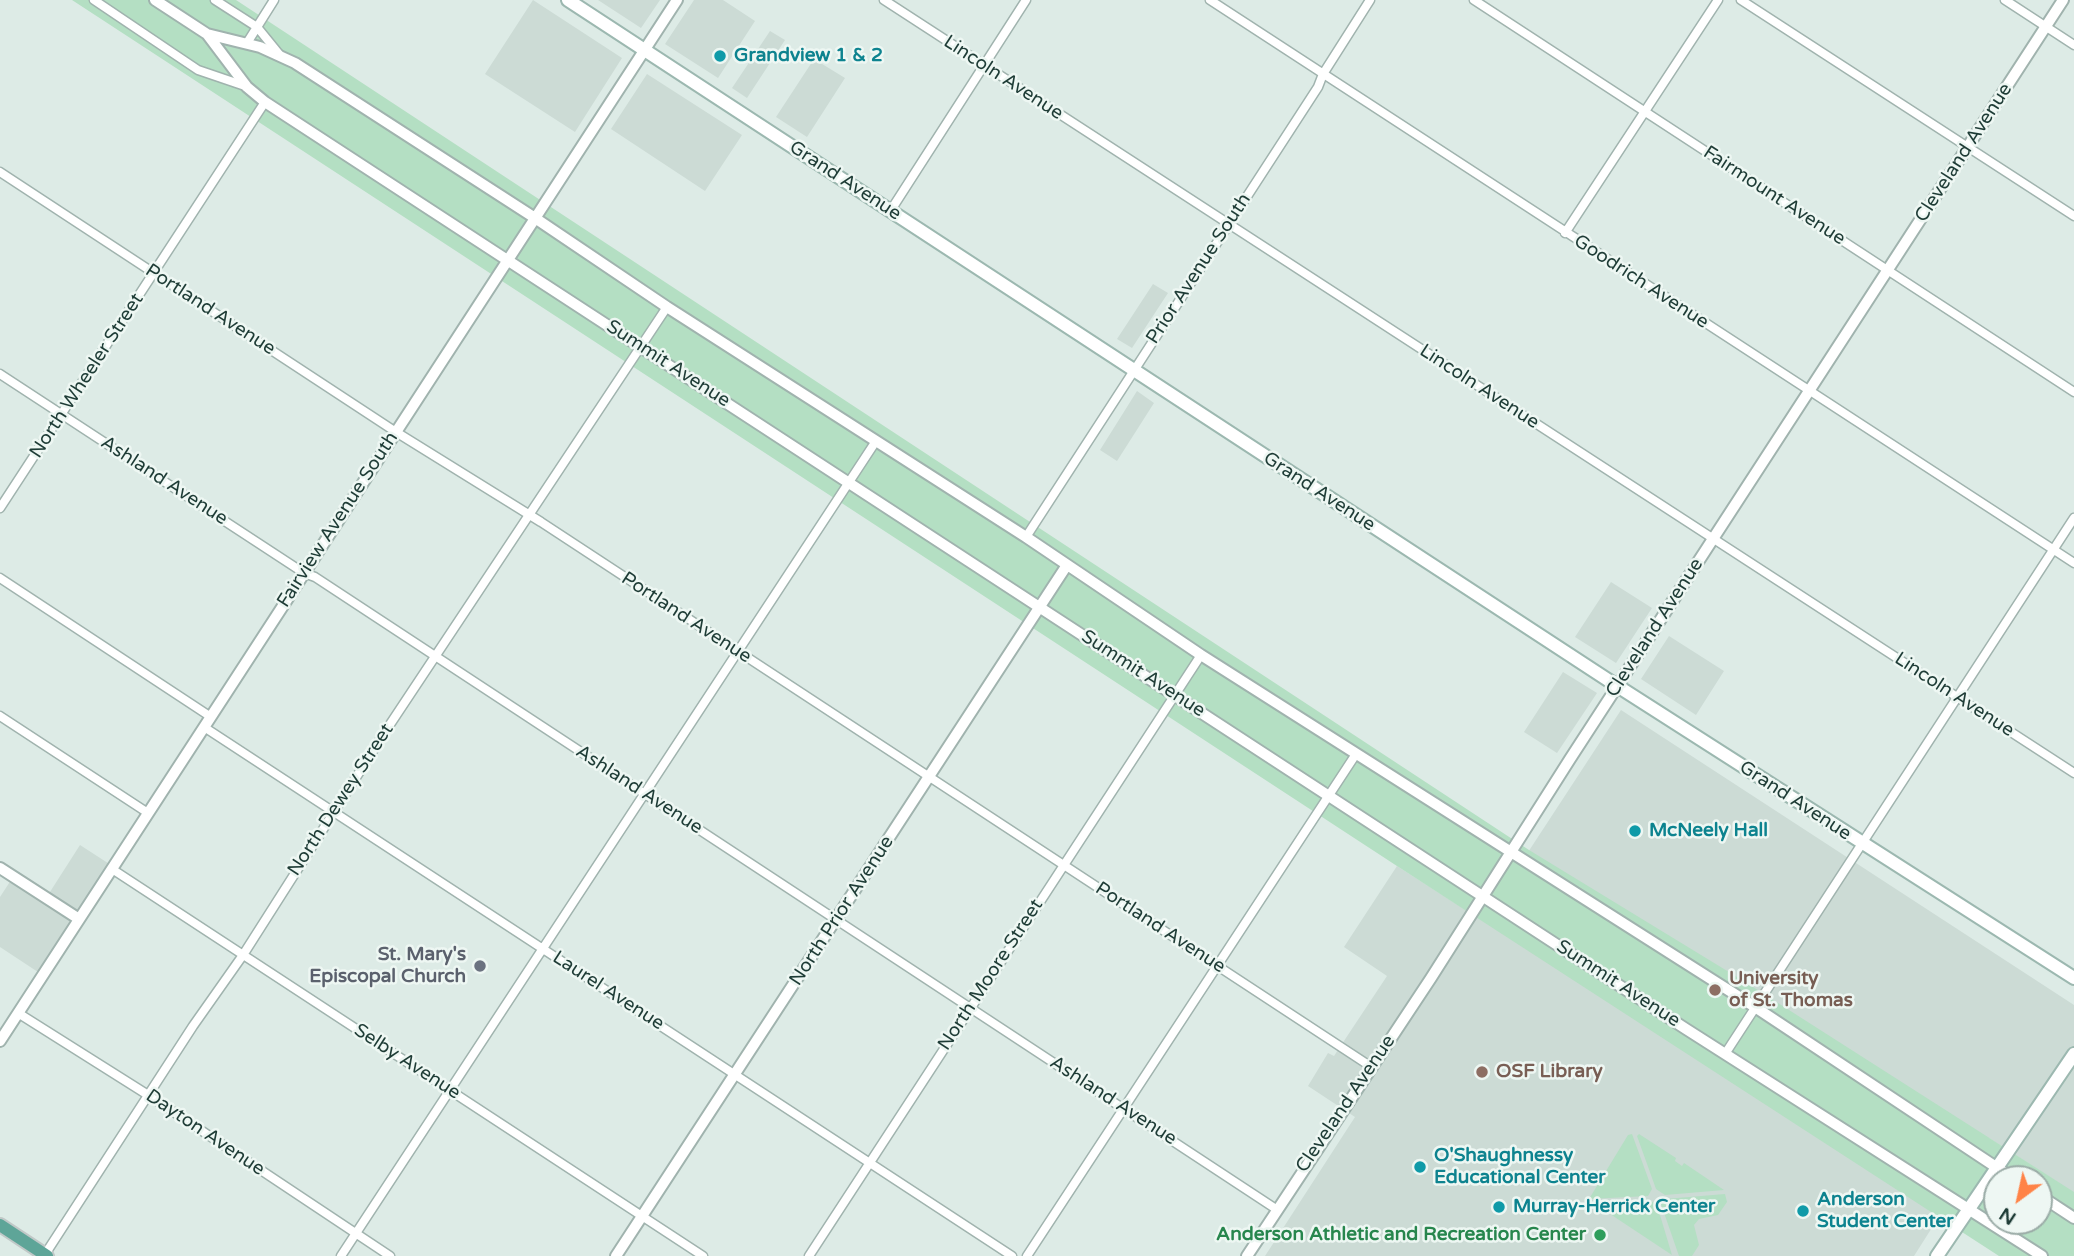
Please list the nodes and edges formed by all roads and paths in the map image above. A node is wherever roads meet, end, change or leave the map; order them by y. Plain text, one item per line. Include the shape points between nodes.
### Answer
1 (94, 0) edge
2 (155, 0) edge
3 (215, 0) edge
4 (274, 0) edge
5 (568, 0) edge
6 (677, 0) edge
7 (884, 0) edge
8 (1026, 0) edge
9 (1210, 0) edge
10 (1370, 0) edge
11 (1474, 0) edge
12 (1718, 0) edge
13 (1741, 0) edge
14 (2005, 0) edge
15 (2063, 0) edge
16 (257, 27) junction
17 (2045, 27) junction
18 (207, 34) junction
19 (247, 43) junction
20 (2074, 45) edge
21 (645, 50) junction
22 (281, 57) junction
23 (985, 67) junction
24 (1323, 74) junction
25 (247, 87) junction
26 (265, 102) junction
27 (1645, 112) junction
28 (1967, 147) junction
29 (0, 172) edge
30 (891, 210) junction
31 (2074, 216) edge
32 (535, 218) junction
33 (1228, 225) junction
34 (1565, 233) junction
35 (507, 261) junction
36 (1888, 271) junction
37 (154, 273) junction
38 (667, 307) junction
39 (642, 346) junction
40 (1134, 370) junction
41 (0, 374) edge
42 (1810, 391) junction
43 (2074, 392) edge
44 (62, 414) junction
45 (396, 432) junction
46 (876, 441) junction
47 (849, 482) junction
48 (0, 508) edge
49 (529, 516) junction
50 (2074, 518) edge
51 (1026, 537) junction
52 (1714, 539) junction
53 (2054, 550) junction
54 (2074, 563) edge
55 (1068, 565) junction
56 (304, 573) junction
57 (0, 578) edge
58 (1040, 608) junction
59 (738, 651) junction
60 (1201, 655) junction
61 (437, 657) junction
62 (1617, 687) junction
63 (1175, 695) junction
64 (1958, 698) junction
65 (0, 716) edge
66 (211, 717) junction
67 (204, 727) junction
68 (1356, 754) junction
69 (2074, 773) edge
70 (929, 777) junction
71 (645, 793) junction
72 (1331, 795) junction
73 (334, 811) junction
74 (148, 813) junction
75 (1863, 844) junction
76 (1510, 853) junction
77 (1063, 864) junction
78 (0, 868) edge
79 (112, 869) junction
80 (1483, 895) junction
81 (79, 919) junction
82 (835, 920) junction
83 (543, 948) junction
84 (243, 955) junction
85 (1217, 966) junction
86 (2074, 978) edge
87 (970, 1007) junction
88 (1755, 1007) junction
89 (18, 1013) junction
90 (3, 1028) edge
91 (0, 1041) edge
92 (1725, 1054) junction
93 (2074, 1054) edge
94 (1370, 1066) junction
95 (735, 1073) junction
96 (450, 1090) junction
97 (148, 1095) junction
98 (1123, 1108) junction
99 (870, 1162) junction
100 (1994, 1165) edge
101 (1998, 1165) edge
102 (1983, 1187) edge
103 (2053, 1204) edge
104 (1276, 1209) junction
105 (1968, 1209) junction
106 (642, 1216) junction
107 (2074, 1218) edge
108 (0, 1225) edge
109 (355, 1234) junction
110 (45, 1256) edge
111 (341, 1256) edge
112 (390, 1256) edge
113 (616, 1256) edge
114 (703, 1256) edge
115 (809, 1256) edge
116 (1012, 1256) edge
117 (1027, 1256) edge
118 (1247, 1256) edge
119 (1937, 1256) edge
120 (2042, 1256) edge

1 - 25 street, Summit Avenue via 198,70
2 - 18 street, Summit Avenue
3 - 16 street, Summit Avenue
4 - 16 street
5 - 21 main road, Grand Avenue
6 - 21 street, Fairview Avenue South
7 - 23 street, Lincoln Avenue
8 - 23 street
9 - 24 street, Goodrich Avenue
10 - 24 street, Prior Avenue South
11 - 27 street, Fairmount Avenue
12 - 27 street
13 - 28 street
14 - 17 street
15 - 17 street, Cleveland Avenue
16 - 19 street
16 - 22 street, Summit Avenue
17 - 20 street
17 - 28 street, Cleveland Avenue
18 - 19 street, Summit Avenue
18 - 25 street, Summit Avenue
19 - 22 street, Summit Avenue
21 - 30 main road, Grand Avenue
21 - 32 street, Fairview Avenue South
22 - 32 street, Summit Avenue
23 - 30 street
23 - 33 street, Lincoln Avenue
24 - 33 street, Prior Avenue South
24 - 34 street, Goodrich Avenue
25 - 26 street, Summit Avenue
26 - 35 street, Summit Avenue
26 - 37 street, North Wheeler Street
27 - 34 street
27 - 36 street, Fairmount Avenue
28 - 31 street
28 - 36 street, Cleveland Avenue
29 - 37 street, Portland Avenue
30 - 40 main road, Grand Avenue
32 - 35 street, Fairview Avenue South
32 - 38 street, Summit Avenue
33 - 40 street, Prior Avenue South
33 - 52 street, Lincoln Avenue
34 - 42 street, Goodrich Avenue
35 - 39 street, Summit Avenue
35 - 45 street, Fairview Avenue South
36 - 42 street, Cleveland Avenue
36 - 43 street, Fairmount Avenue
37 - 44 street, North Wheeler Street
37 - 45 street, Portland Avenue
38 - 39 street, North Dewey Street
38 - 46 street, Summit Avenue
39 - 47 street, Summit Avenue
39 - 49 street, North Dewey Street
40 - 51 street, Prior Avenue South
40 - 62 main road, Grand Avenue
41 - 44 street, Ashland Avenue
42 - 52 street, Cleveland Avenue
42 - 53 street, Goodrich Avenue
44 - 48 street, North Wheeler Street
44 - 56 street, Ashland Avenue
45 - 49 street, Portland Avenue
45 - 56 street, Fairview Avenue South
46 - 47 street
46 - 51 street, Summit Avenue
47 - 58 street, Summit Avenue
47 - 59 street
49 - 59 street, Portland Avenue
49 - 61 street, North Dewey Street
50 - 53 street
51 - 55 street, Summit Avenue
52 - 62 street, Cleveland Avenue
52 - 64 street, Lincoln Avenue
53 - 54 street, Goodrich Avenue
53 - 64 street
55 - 58 street, North Prior Avenue
55 - 60 street, Summit Avenue
56 - 61 street, Ashland Avenue
56 - 66 street, Fairview Avenue South
57 - 66 street
58 - 63 street, Summit Avenue
58 - 70 street, North Prior Avenue
59 - 70 street, Portland Avenue
59 - 71 street
60 - 63 street, North Moore Street
60 - 68 street, Summit Avenue
61 - 71 street, Ashland Avenue
61 - 73 street, North Dewey Street
62 - 75 main road, Grand Avenue
62 - 76 street, Cleveland Avenue
63 - 72 street, Summit Avenue
63 - 77 street, North Moore Street
64 - 69 street, Lincoln Avenue
64 - 75 street
65 - 74 street
66 - 67 street, Fairview Avenue South
67 - 73 street, Laurel Avenue
67 - 74 street, Fairview Avenue South
68 - 72 street
68 - 76 street, Summit Avenue
70 - 77 street, Portland Avenue
70 - 82 street, North Prior Avenue
71 - 82 street, Ashland Avenue
71 - 83 street
72 - 80 street, Summit Avenue
72 - 85 street
73 - 83 street, Laurel Avenue
73 - 84 street, North Dewey Street
74 - 79 street, Fairview Avenue South
75 - 86 main road, Grand Avenue
75 - 88 street
76 - 80 street, Cleveland Avenue
76 - 88 street, Summit Avenue
77 - 85 street, Portland Avenue
77 - 87 street, North Moore Street
78 - 81 street
79 - 81 street, Fairview Avenue South
79 - 84 street, Selby Avenue
80 - 92 street, Summit Avenue
80 - 94 street, Cleveland Avenue
81 - 89 street, Fairview Avenue South
82 - 87 street, Ashland Avenue
82 - 95 street, North Prior Avenue
83 - 95 street, Laurel Avenue
83 - 96 street
84 - 96 street, Selby Avenue
84 - 97 street, North Dewey Street
85 - 94 street, Portland Avenue
85 - 98 street
87 - 98 street, Ashland Avenue
87 - 99 street, North Moore Street
88 - 92 street
88 - 100 street, Summit Avenue
89 - 90 street, Fairview Avenue South
89 - 97 street, Dayton Avenue
90 - 91 street, Fairview Avenue South
92 - 105 street, Summit Avenue
93 - 101 main road
94 - 104 street, Cleveland Avenue
95 - 99 street, Laurel Avenue
95 - 106 street, North Prior Avenue
96 - 106 street, Selby Avenue
96 - 109 street
97 - 109 street, Dayton Avenue
97 - 110 street, North Dewey Street
98 - 104 street, Ashland Avenue
98 - 117 street
99 - 115 street, North Moore Street
99 - 116 street, Laurel Avenue
102 - 105 main road
103 - 107 street
104 - 118 street, Cleveland Avenue
105 - 119 main road
105 - 120 street, Summit Avenue
106 - 113 street, North Prior Avenue
106 - 114 street, Selby Avenue
108 - 110 main road
109 - 111 street
109 - 112 street, Dayton Avenue

